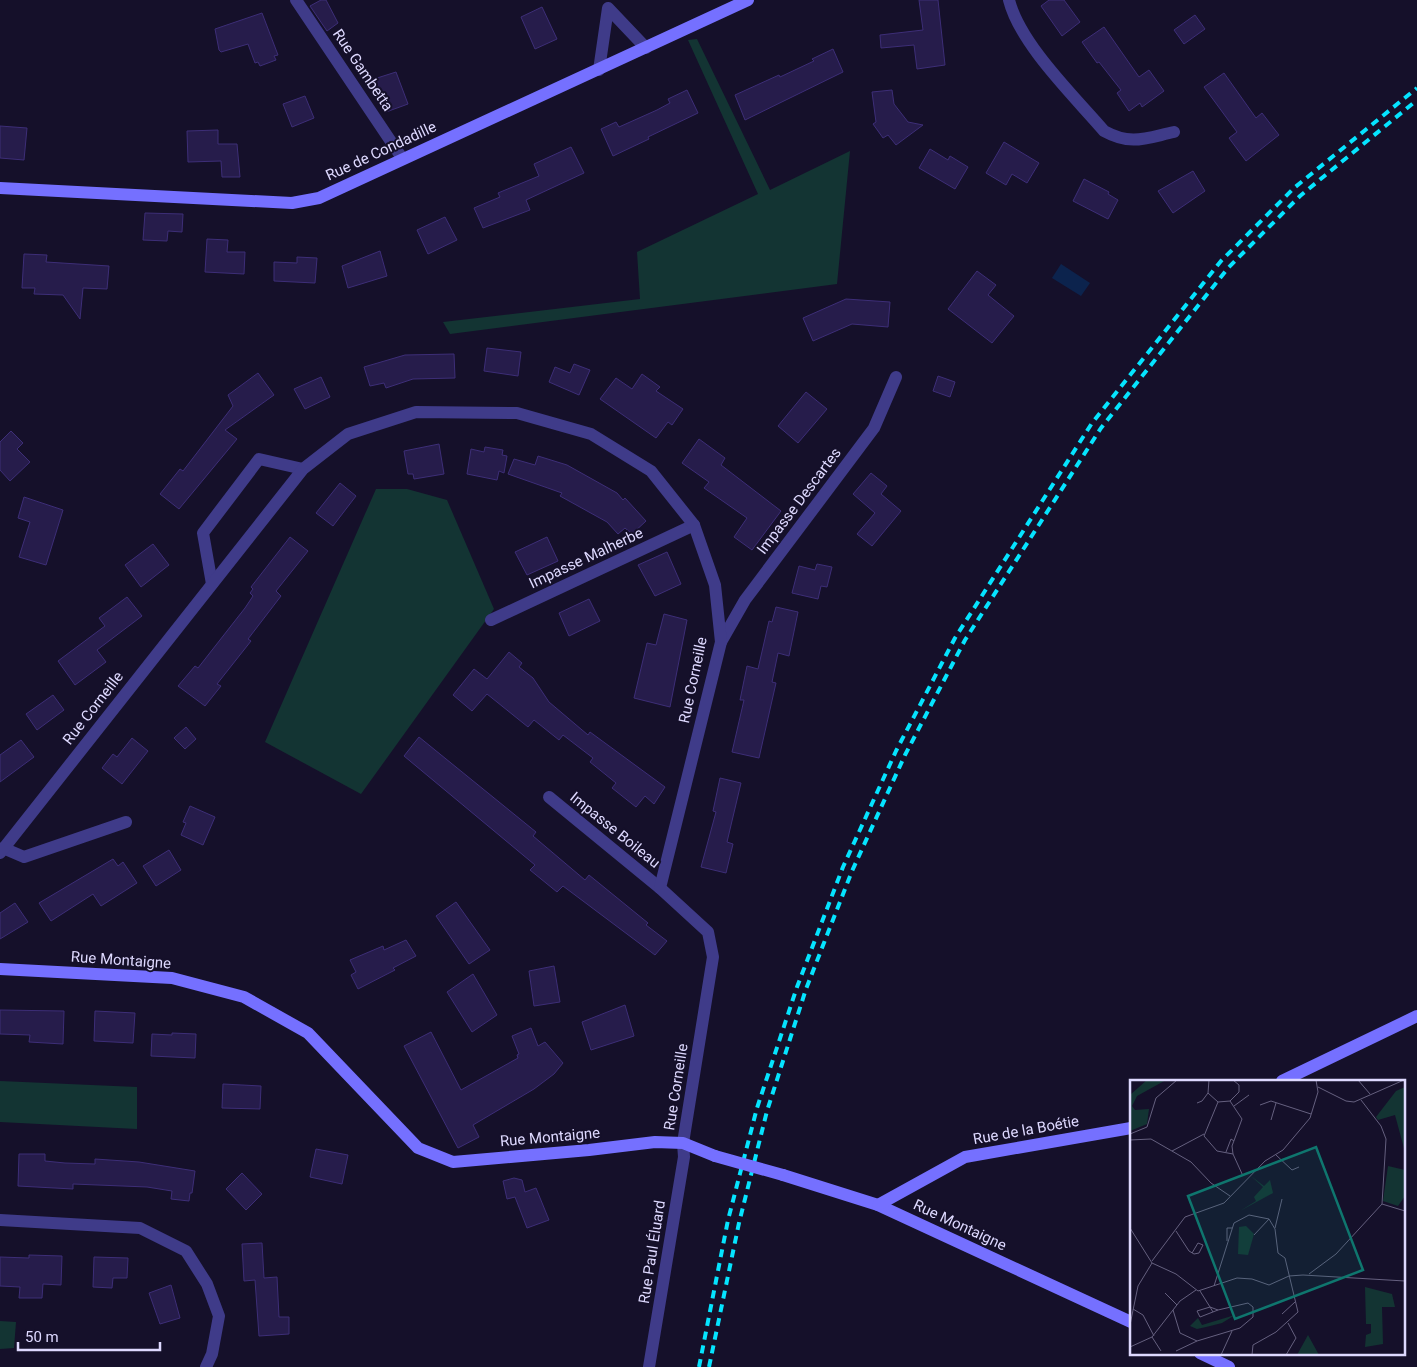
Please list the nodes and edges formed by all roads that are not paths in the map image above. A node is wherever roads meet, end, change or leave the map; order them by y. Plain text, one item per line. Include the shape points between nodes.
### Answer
1 (296, 0) edge
2 (748, 0) edge
3 (1009, 0) edge
4 (608, 4) edge
5 (646, 48) junction
6 (599, 70) junction
7 (1174, 132) dead end
8 (402, 158) junction
9 (0, 188) edge
10 (896, 376) dead end
11 (304, 469) junction
12 (694, 525) junction
13 (212, 584) junction
14 (491, 620) dead end
15 (721, 642) junction
16 (549, 797) dead end
17 (126, 822) dead end
18 (2, 851) edge
19 (660, 888) junction
20 (0, 969) edge
21 (1417, 1016) edge
22 (1284, 1080) edge
23 (1130, 1128) edge
24 (683, 1143) junction
25 (878, 1205) junction
26 (0, 1220) edge
27 (1130, 1322) edge
28 (1202, 1354) edge
29 (206, 1367) edge
30 (649, 1367) edge
31 (1230, 1367) edge

1 - 8 street, Rue Gambetta
2 - 5 street, Rue de Condadille
3 - 7 street via 1012,14 1032,46 1104,131 1119,139 1133,140
4 - 5 street
4 - 6 street
5 - 6 street, Rue de Condadille
6 - 8 street, Rue de Condadille
8 - 9 street, Rue de Condadille via 319,198 292,203
10 - 15 street, Impasse Descartes via 874,428 745,600
11 - 12 street, Rue Corneille via 348,434 416,412 517,413 591,434 651,471
11 - 13 street, Rue Corneille
11 - 13 street via 259,459 203,533
12 - 14 street, Impasse Malherbe
12 - 15 street, Rue Corneille via 715,585
13 - 18 street, Rue Corneille
15 - 19 street, Rue Corneille
16 - 19 street, Impasse Boileau
17 - 18 street via 24,857
19 - 24 street, Rue Corneille via 708,932 713,957
20 - 24 street, Rue Montaigne via 172,978 244,997 308,1033 418,1148 453,1162 655,1142
21 - 22 street
23 - 25 street, Rue de la Boétie via 964,1157
24 - 25 street, Rue Montaigne, bridge via 715,1156
24 - 30 street, Rue Paul Éluard via 683,1164
25 - 27 street, Rue Montaigne
26 - 29 street via 140,1228 186,1251 207,1284 219,1316 212,1354
28 - 31 street

